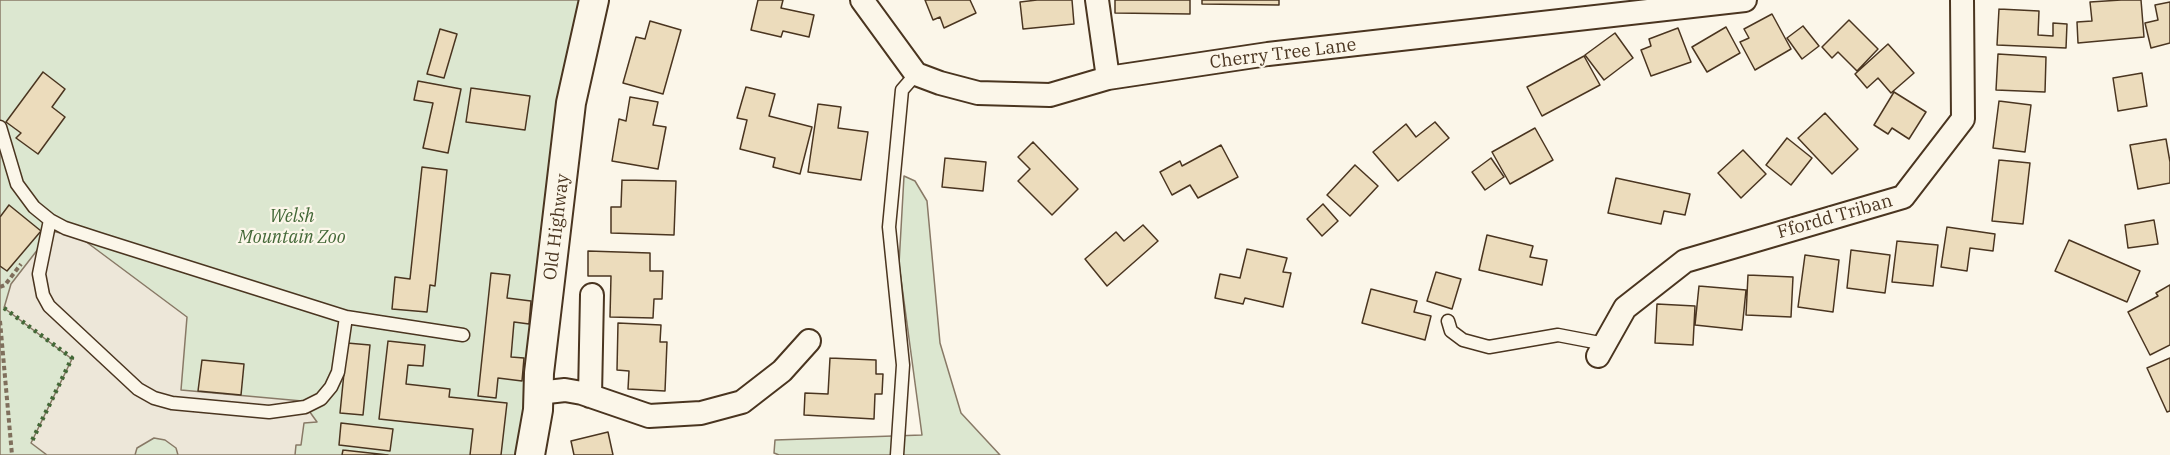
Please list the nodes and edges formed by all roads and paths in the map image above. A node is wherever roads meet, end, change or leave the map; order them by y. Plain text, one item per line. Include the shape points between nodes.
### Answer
1 (594, 0) edge
2 (862, 0) edge
3 (1097, 0) edge
4 (1745, 0) edge
5 (1962, 0) edge
6 (916, 74) junction
7 (1108, 78) junction
8 (0, 127) edge
9 (50, 220) junction
10 (592, 295) dead end
11 (346, 317) junction
12 (0, 321) edge
13 (1448, 321) dead end
14 (463, 335) dead end
15 (809, 341) dead end
16 (1602, 350) joint
17 (538, 393) junction
18 (590, 396) junction
19 (533, 452) edge
20 (12, 455) edge
21 (897, 455) edge

1 - 17 street, Old Highway via 571,103
2 - 6 street
3 - 7 street
4 - 7 street, Cherry Tree Lane via 1268,54
5 - 16 street, Ffordd Triban via 1963,119 1903,197 1685,261 1625,308
6 - 7 street, Cherry Tree Lane via 978,93 1050,95
6 - 21 lane via 902,90 889,227 903,365
8 - 9 lane via 17,184 34,207
9 - 11 lane
9 - 11 lane via 39,273 49,306 138,388 154,398 269,412 305,407 321,399 338,372
10 - 18 street
11 - 14 lane
12 - 20 path
13 - 16 lane via 1451,331 1463,339 1489,347 1558,335
15 - 18 street via 782,371 742,402 701,413 649,416
17 - 18 street via 565,390
17 - 19 street, Old Highway

